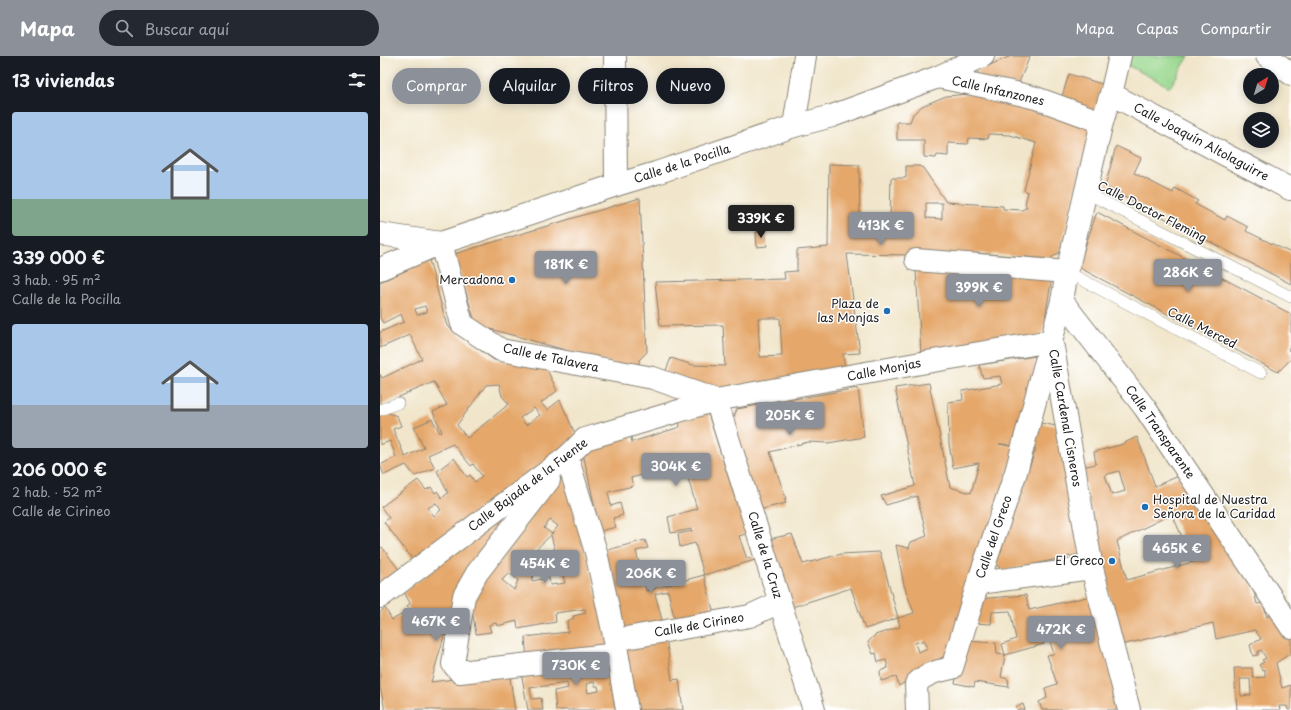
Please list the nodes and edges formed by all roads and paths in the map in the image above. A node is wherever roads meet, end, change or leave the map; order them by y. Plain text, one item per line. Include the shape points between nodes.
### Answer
1 (615, 56) edge
2 (805, 56) edge
3 (983, 56) edge
4 (1120, 56) edge
5 (1267, 56) edge
6 (1291, 74) edge
7 (938, 77) junction
8 (1111, 94) junction
9 (1102, 122) junction
10 (794, 126) junction
11 (616, 185) junction
12 (1291, 187) edge
13 (1087, 193) junction
14 (380, 234) edge
15 (441, 243) junction
16 (916, 260) dead end
17 (380, 269) edge
18 (1067, 272) junction
19 (1291, 298) edge
20 (1062, 301) junction
21 (1051, 341) junction
22 (1261, 373) dead end
23 (716, 400) junction
24 (398, 403) dead end
25 (380, 410) edge
26 (567, 457) junction
27 (1092, 568) junction
28 (978, 583) junction
29 (380, 597) edge
30 (1283, 597) edge
31 (780, 602) junction
32 (1291, 627) edge
33 (616, 647) junction
34 (627, 710) edge
35 (814, 710) edge
36 (917, 710) edge
37 (1129, 710) edge

1 - 11 street
2 - 10 street
3 - 7 street, Calle de la Pocilla
4 - 8 street, Calle Cardenal Cisneros
5 - 6 street
7 - 9 street, Calle Infanzones via 1036,98
7 - 10 street, Calle de la Pocilla via 832,116
8 - 9 street, Calle Cardenal Cisneros
8 - 12 street, Calle Joaquín Altolaguirre
9 - 13 street, Calle Cardenal Cisneros
10 - 11 street, Calle de la Pocilla
11 - 15 street, Calle de la Pocilla
13 - 18 street, Calle Cardenal Cisneros
13 - 19 lane, Calle Doctor Fleming
14 - 15 street
15 - 17 street, Calle de la Pocilla
15 - 23 street, Calle de Talavera via 462,324 501,350 653,378
16 - 18 street
18 - 20 street, Calle Cardenal Cisneros
18 - 22 lane, Calle Merced
20 - 21 street, Calle Cardenal Cisneros
20 - 30 street, Calle Transparente via 1145,408
21 - 23 street, Calle Monjas
21 - 27 street, Calle Cardenal Cisneros
21 - 28 street, Calle del Greco via 1016,472
23 - 26 street, Calle Bajada de la Fuente via 584,439
23 - 31 street, Calle de la Cruz
24 - 25 lane
26 - 29 street, Calle Bajada de la Fuente
26 - 33 street via 596,552
26 - 33 street, Calle de Cirineo via 474,579 464,596 453,664 460,672
27 - 28 street
27 - 37 street, Calle Cardenal Cisneros
28 - 36 street, Calle del Greco via 952,668 922,677 916,684
30 - 32 street, Calle Transparente
31 - 33 street, Calle de Cirineo via 750,616
31 - 35 street, Calle de la Cruz
33 - 34 street

